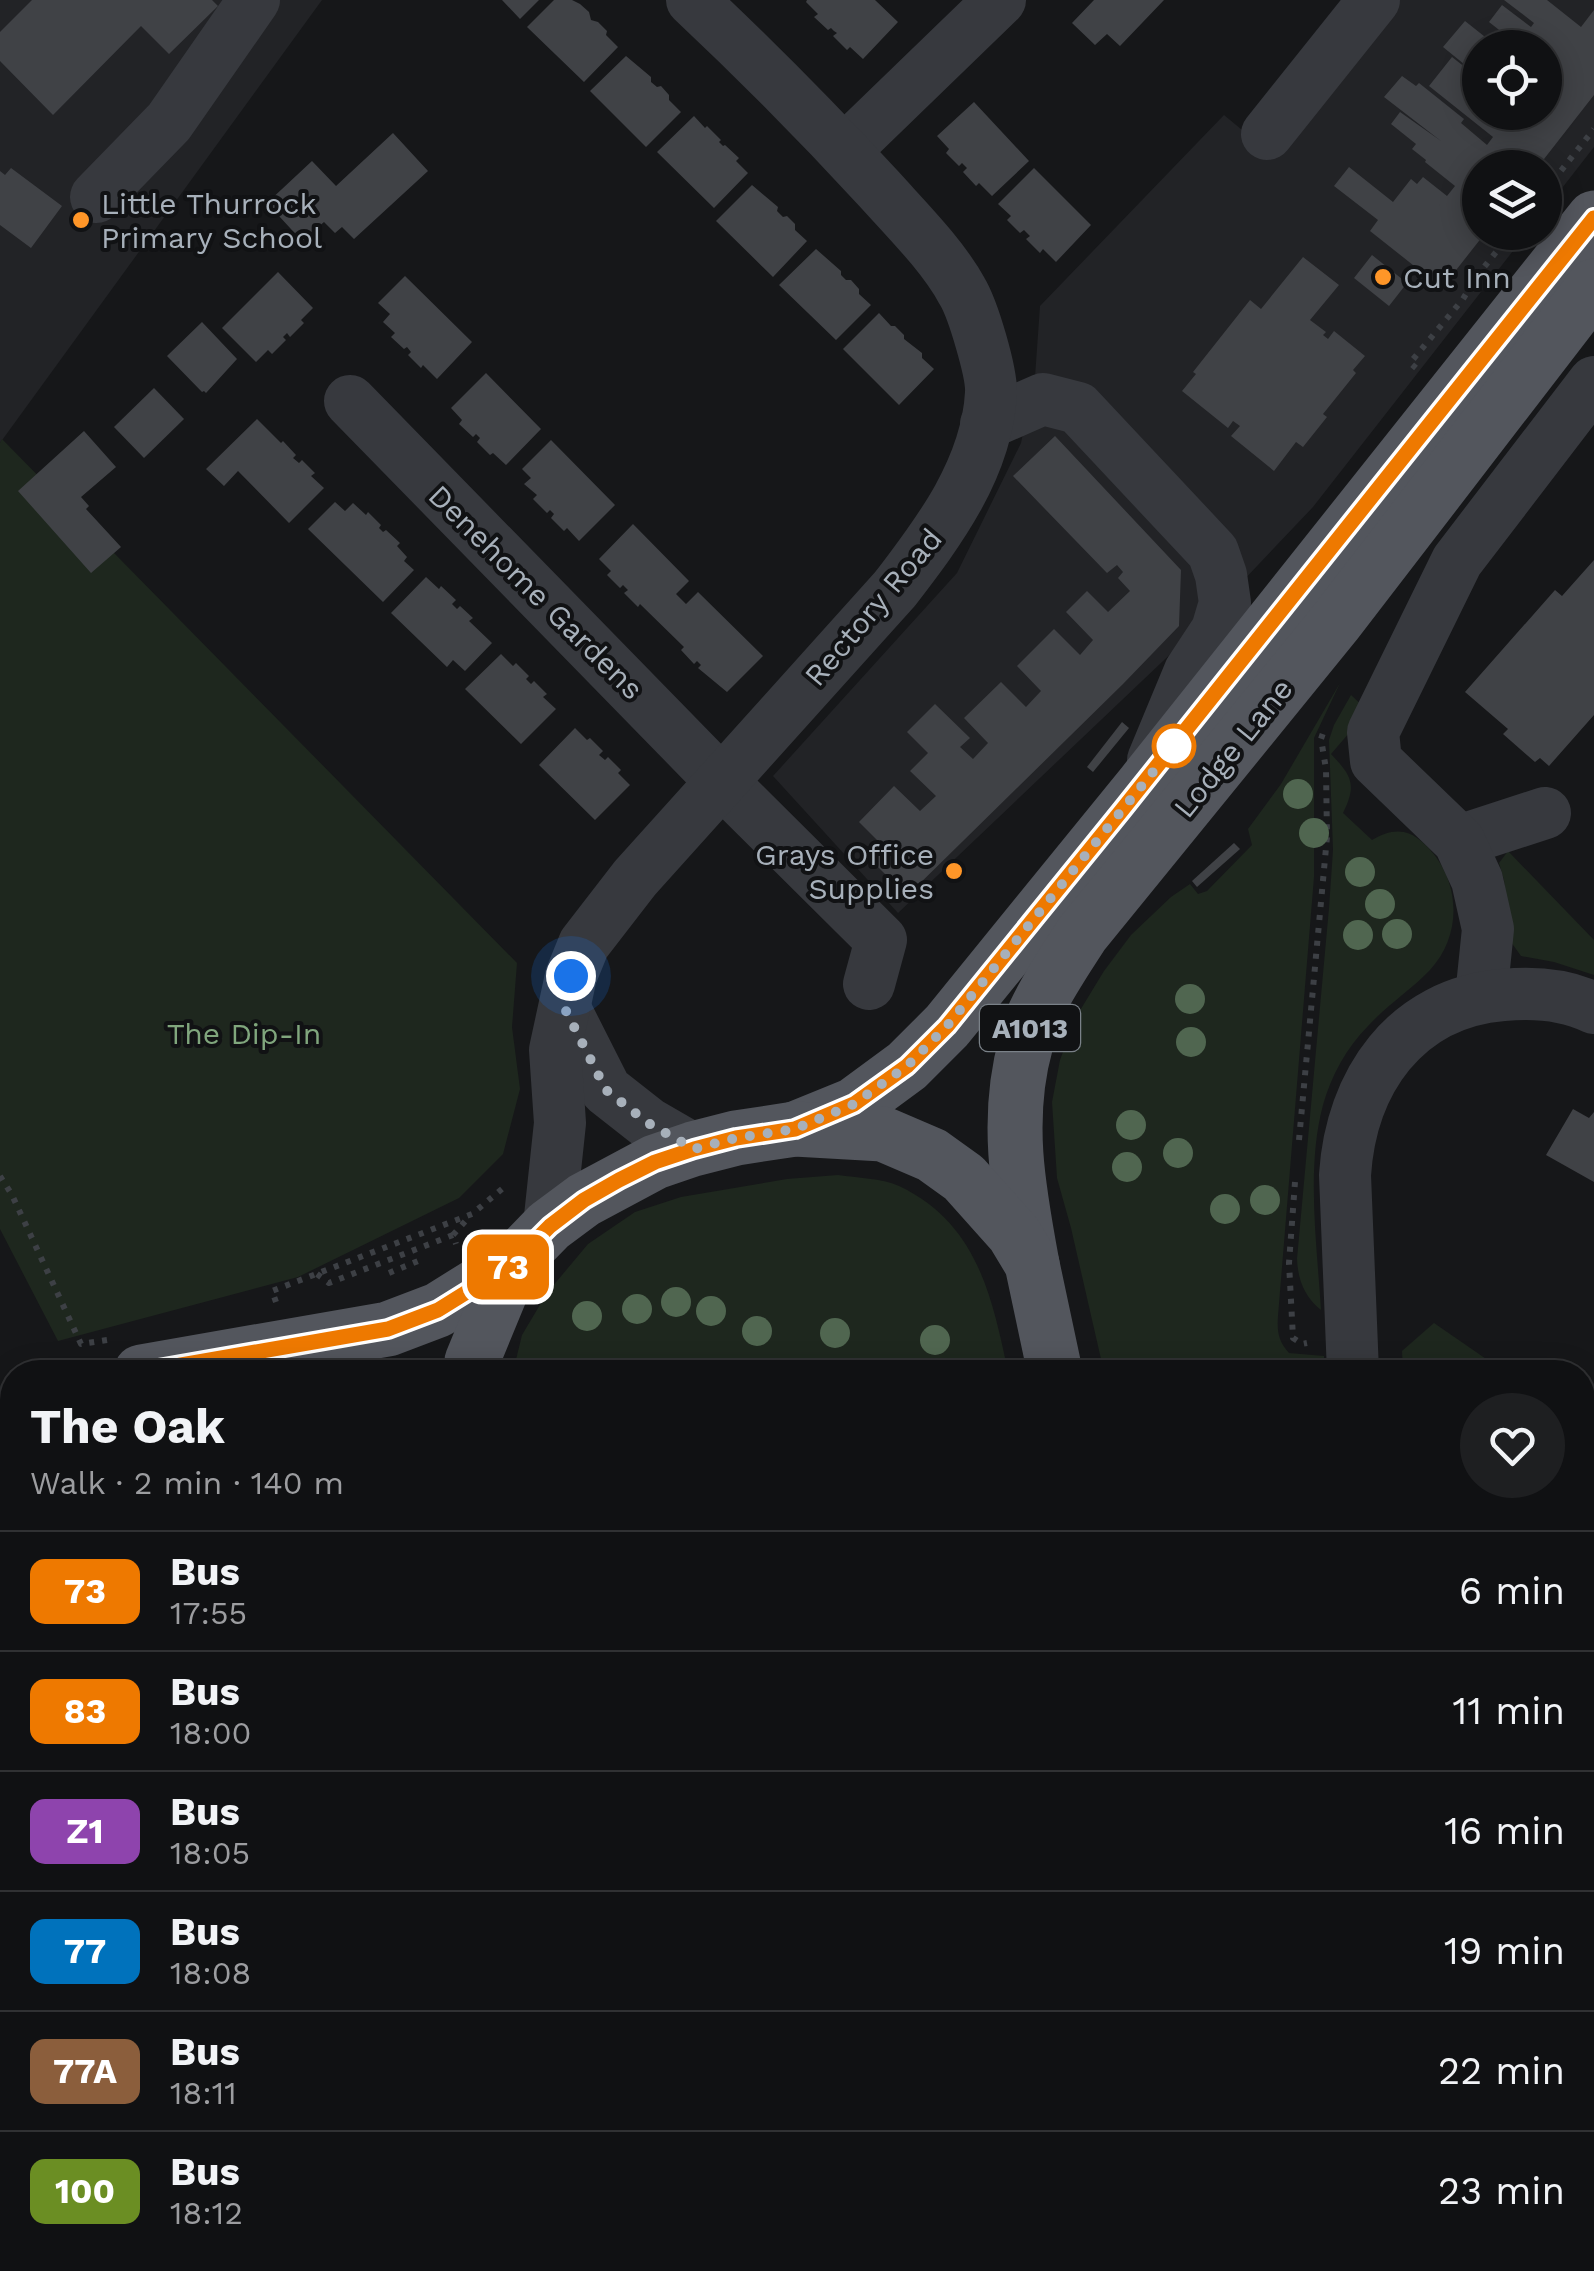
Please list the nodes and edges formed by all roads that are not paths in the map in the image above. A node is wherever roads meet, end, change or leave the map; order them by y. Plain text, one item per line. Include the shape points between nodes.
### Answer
1 (254, 0) edge
2 (692, 0) edge
3 (1000, 0) edge
4 (1374, 0) edge
5 (1267, 134) dead end
6 (844, 151) junction
7 (96, 197) dead end
8 (1594, 218) edge
9 (1594, 286) edge
10 (1594, 382) edge
11 (350, 401) dead end
12 (986, 424) junction
13 (722, 782) junction
14 (1143, 784) junction
15 (1545, 813) dead end
16 (1459, 840) junction
17 (868, 984) dead end
18 (1480, 997) junction
19 (1594, 1008) edge
20 (565, 1009) junction
21 (795, 1129) junction
22 (694, 1149) junction
23 (550, 1226) junction
24 (512, 1264) junction
25 (1032, 1264) junction
26 (209, 1360) edge
27 (472, 1360) edge
28 (1052, 1360) edge
29 (1352, 1360) edge

1 - 7 street via 169,122
2 - 6 street, Rectory Road
3 - 6 street
4 - 5 street
6 - 12 street, Rectory Road via 963,292 986,358
8 - 14 main road, Lodge Lane / A1013
9 - 25 main road, Lodge Lane / A1013 via 1056,974 1033,1016 1017,1076 1014,1136
10 - 16 street via 1456,561 1372,732 1376,761
11 - 13 street, Denehome Gardens
12 - 13 street, Rectory Road via 963,486 921,556
12 - 14 street via 1043,399 1078,408 1213,552 1225,603 1221,617 1190,671
13 - 17 street, Denehome Gardens via 881,940
13 - 20 street, Rectory Road via 584,944
14 - 21 main road, Lodge Lane / A1013 via 928,1046 854,1104
15 - 16 street
16 - 18 street via 1488,929
18 - 19 street via 1527,993
18 - 29 street via 1411,1030 1373,1076 1354,1121 1345,1175
20 - 22 street via 606,1090
20 - 23 street, Rectory Road via 555,1050 560,1123
21 - 22 main road, A1013
21 - 25 main road, A1013 via 883,1134 932,1156 990,1205
22 - 23 main road, A1013 via 619,1180
23 - 24 main road, A1013
24 - 26 main road via 438,1310 388,1329
24 - 27 main road, A1013
25 - 28 main road, A1013

